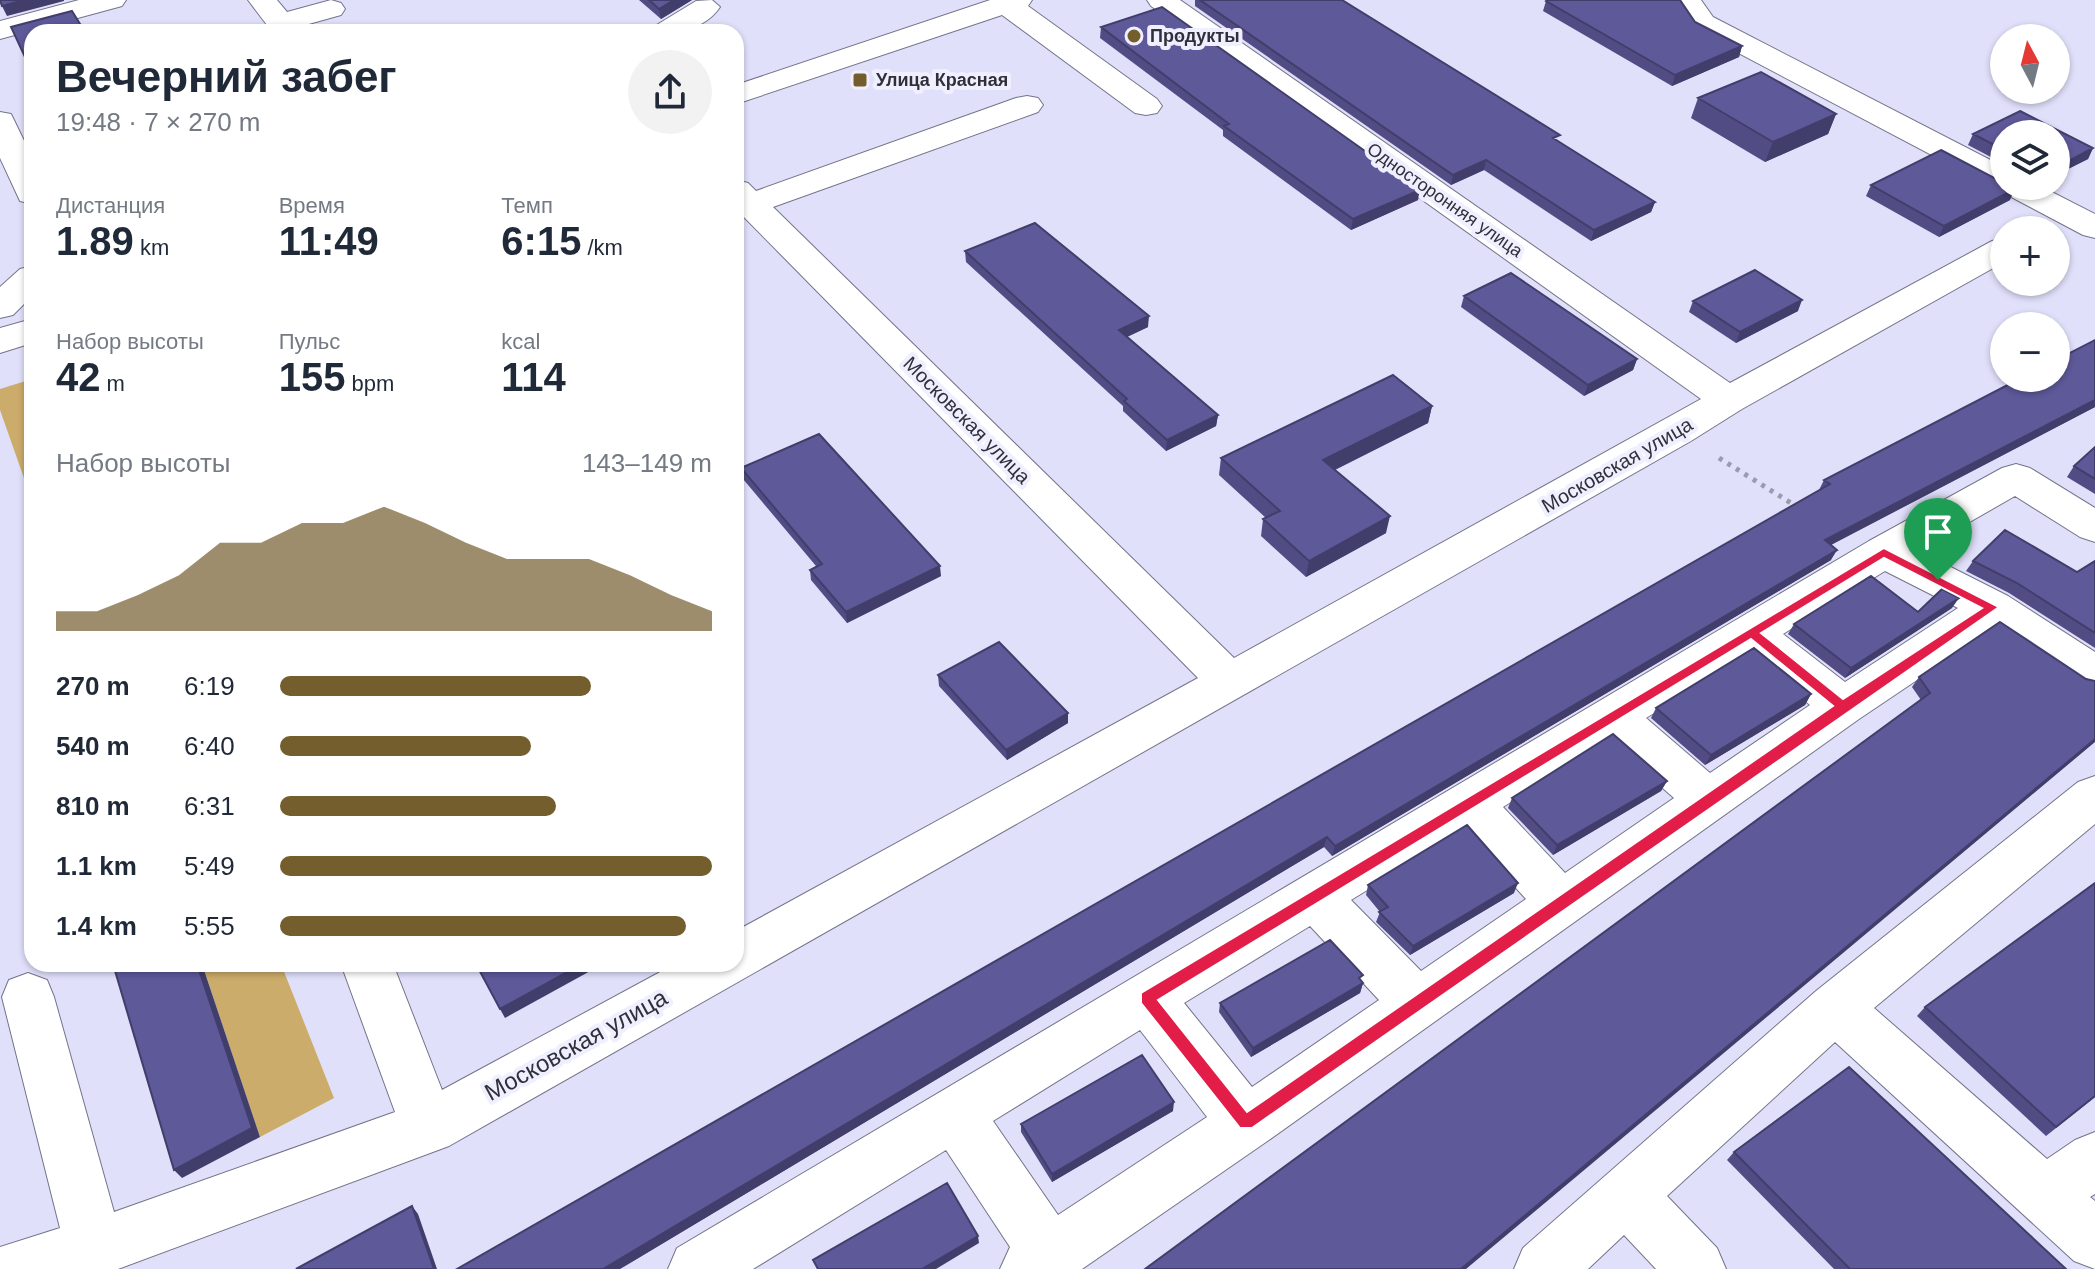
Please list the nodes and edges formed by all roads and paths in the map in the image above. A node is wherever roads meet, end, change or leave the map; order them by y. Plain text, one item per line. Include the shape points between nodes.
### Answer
1 (112, 0) edge
2 (262, 0) edge
3 (1161, 0) edge
4 (1687, 0) edge
5 (1012, 2) edge
6 (706, 7) dead end
7 (331, 9) dead end
8 (678, 24) edge
9 (0, 30) edge
10 (744, 92) edge
11 (1027, 105) dead end
12 (1146, 106) dead end
13 (0, 121) edge
14 (24, 154) edge
15 (1990, 173) edge
16 (744, 197) edge
17 (744, 198) edge
18 (2052, 200) edge
19 (2086, 213) edge
20 (1990, 256) edge
21 (24, 284) edge
22 (0, 307) edge
23 (24, 333) edge
24 (0, 341) edge
25 (1728, 400) junction
26 (1677, 432) junction
27 (2095, 527) edge
28 (1884, 552) junction
29 (1993, 607) junction
30 (1752, 633) junction
31 (2095, 675) edge
32 (1231, 683) junction
33 (1843, 706) junction
34 (1613, 717) junction
35 (2095, 796) edge
36 (1709, 800) junction
37 (1469, 803) junction
38 (1314, 896) junction
39 (1561, 903) junction
40 (744, 953) edge
41 (370, 972) edge
42 (710, 972) edge
43 (28, 997) dead end
44 (1147, 998) junction
45 (1417, 1003) junction
46 (1835, 1008) junction
47 (955, 1114) junction
48 (1246, 1123) junction
49 (429, 1127) junction
50 (2095, 1160) edge
51 (2045, 1194) junction
52 (1627, 1196) junction
53 (2095, 1240) edge
54 (95, 1248) junction
55 (733, 1260) edge
56 (1040, 1262) edge
57 (19, 1269) edge
58 (1544, 1269) edge
59 (1696, 1269) edge

1 - 9 street
2 - 7 street via 280,23
3 - 25 street, Односторонняя улица
4 - 15 street via 1703,23
5 - 10 street
5 - 12 street
6 - 8 street
11 - 16 street
13 - 14 street
17 - 32 street, Московская улица
18 - 19 street
20 - 25 street, Московская улица
21 - 22 street
23 - 24 street
25 - 26 street, Московская улица
26 - 28 path via 1794,506
26 - 32 street, Московская улица
27 - 28 street via 2016,478
28 - 29 street
28 - 30 street
29 - 31 street
29 - 33 street
30 - 33 street
30 - 34 street
32 - 40 street, Московская улица
33 - 36 street
34 - 36 street
34 - 37 street
35 - 46 street
36 - 39 street
37 - 38 street
37 - 39 street
38 - 44 street
38 - 45 street
39 - 45 street
41 - 49 street
42 - 49 street, Московская улица
43 - 54 street
44 - 47 street
44 - 48 street
45 - 48 street
46 - 51 street
46 - 52 street
47 - 55 street
47 - 56 street
48 - 56 street
49 - 54 street, Московская улица
50 - 51 street
51 - 53 street
52 - 58 street
52 - 59 street
54 - 57 street, Московская улица

